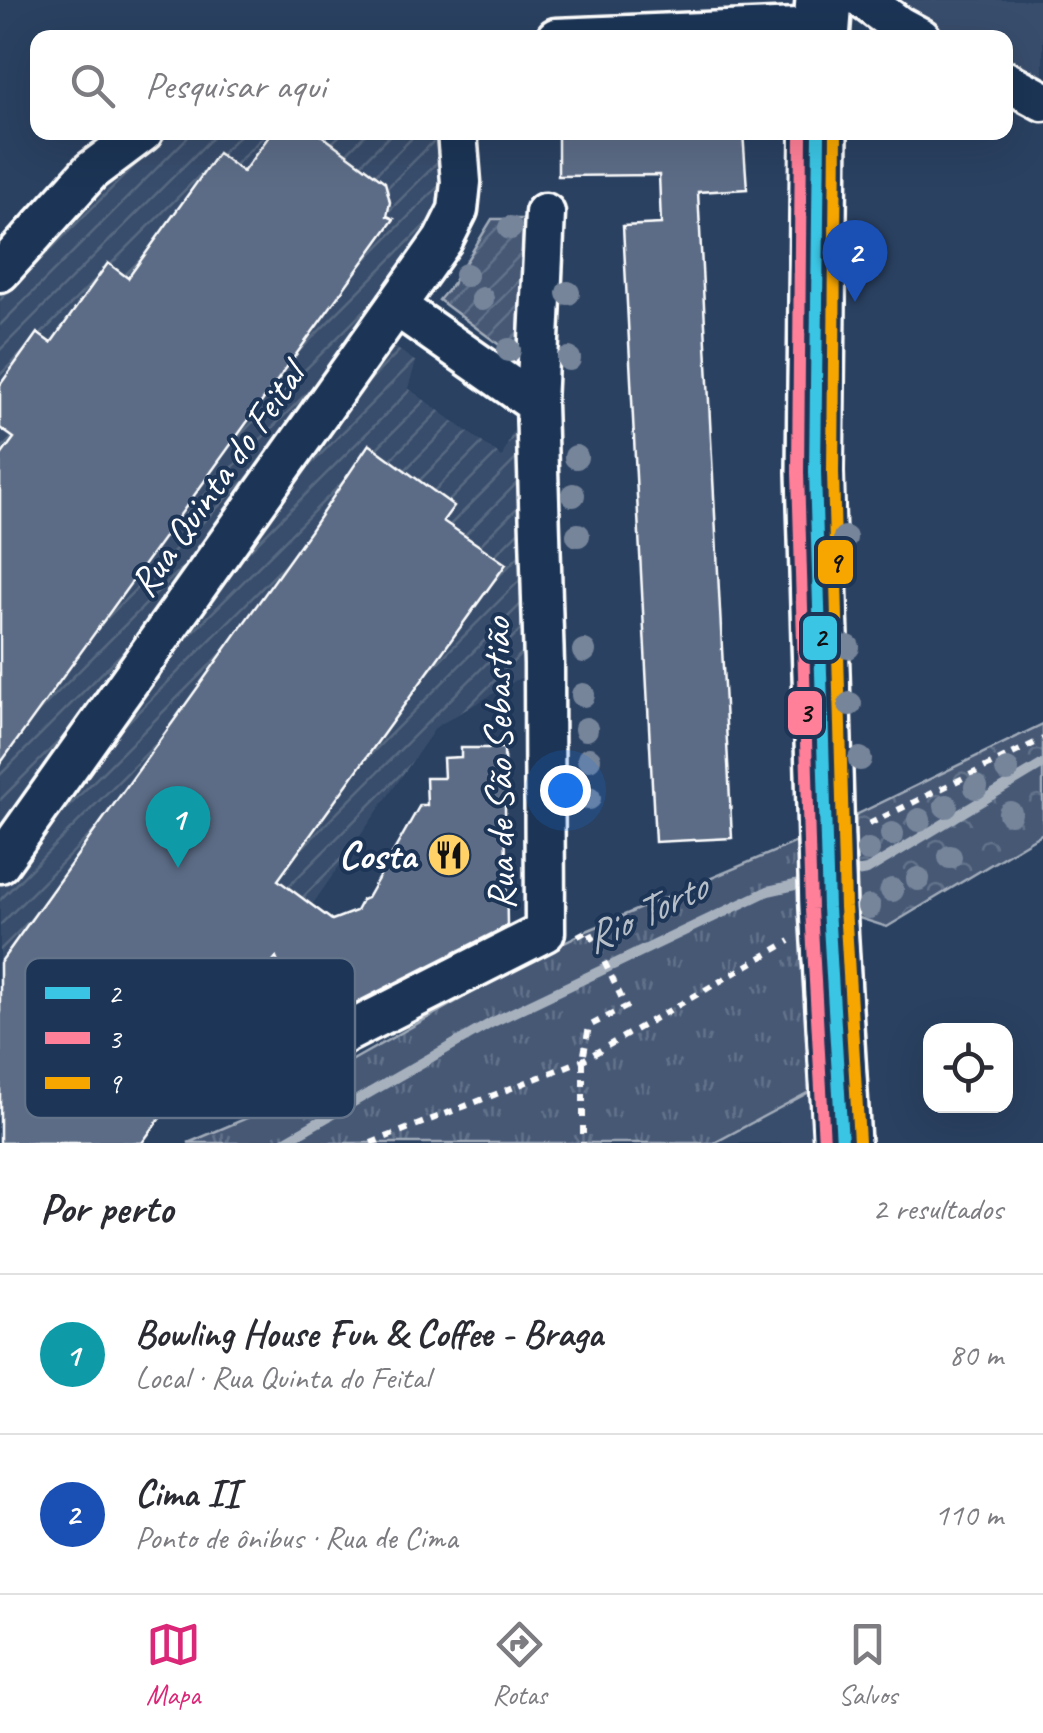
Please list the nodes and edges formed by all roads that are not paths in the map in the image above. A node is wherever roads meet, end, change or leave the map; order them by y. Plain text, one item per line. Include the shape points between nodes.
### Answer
1 (839, 20) edge
2 (682, 30) edge
3 (898, 30) edge
4 (1013, 85) edge
5 (1043, 101) edge
6 (132, 140) edge
7 (458, 140) edge
8 (820, 140) edge
9 (545, 212) dead end
10 (0, 272) edge
11 (396, 306) junction
12 (536, 404) junction
13 (0, 863) edge
14 (355, 1028) edge
15 (842, 1143) edge

1 - 2 street
1 - 3 street
4 - 5 street
6 - 10 street via 91,171
7 - 11 street, Rua Quinta do Feital via 458,210
8 - 15 main road via 815,472 846,828 814,920
9 - 12 street, Rua de São Sebastião
11 - 12 street
11 - 13 street, Rua Quinta do Feital
12 - 14 street, Rua de São Sebastião via 545,932

